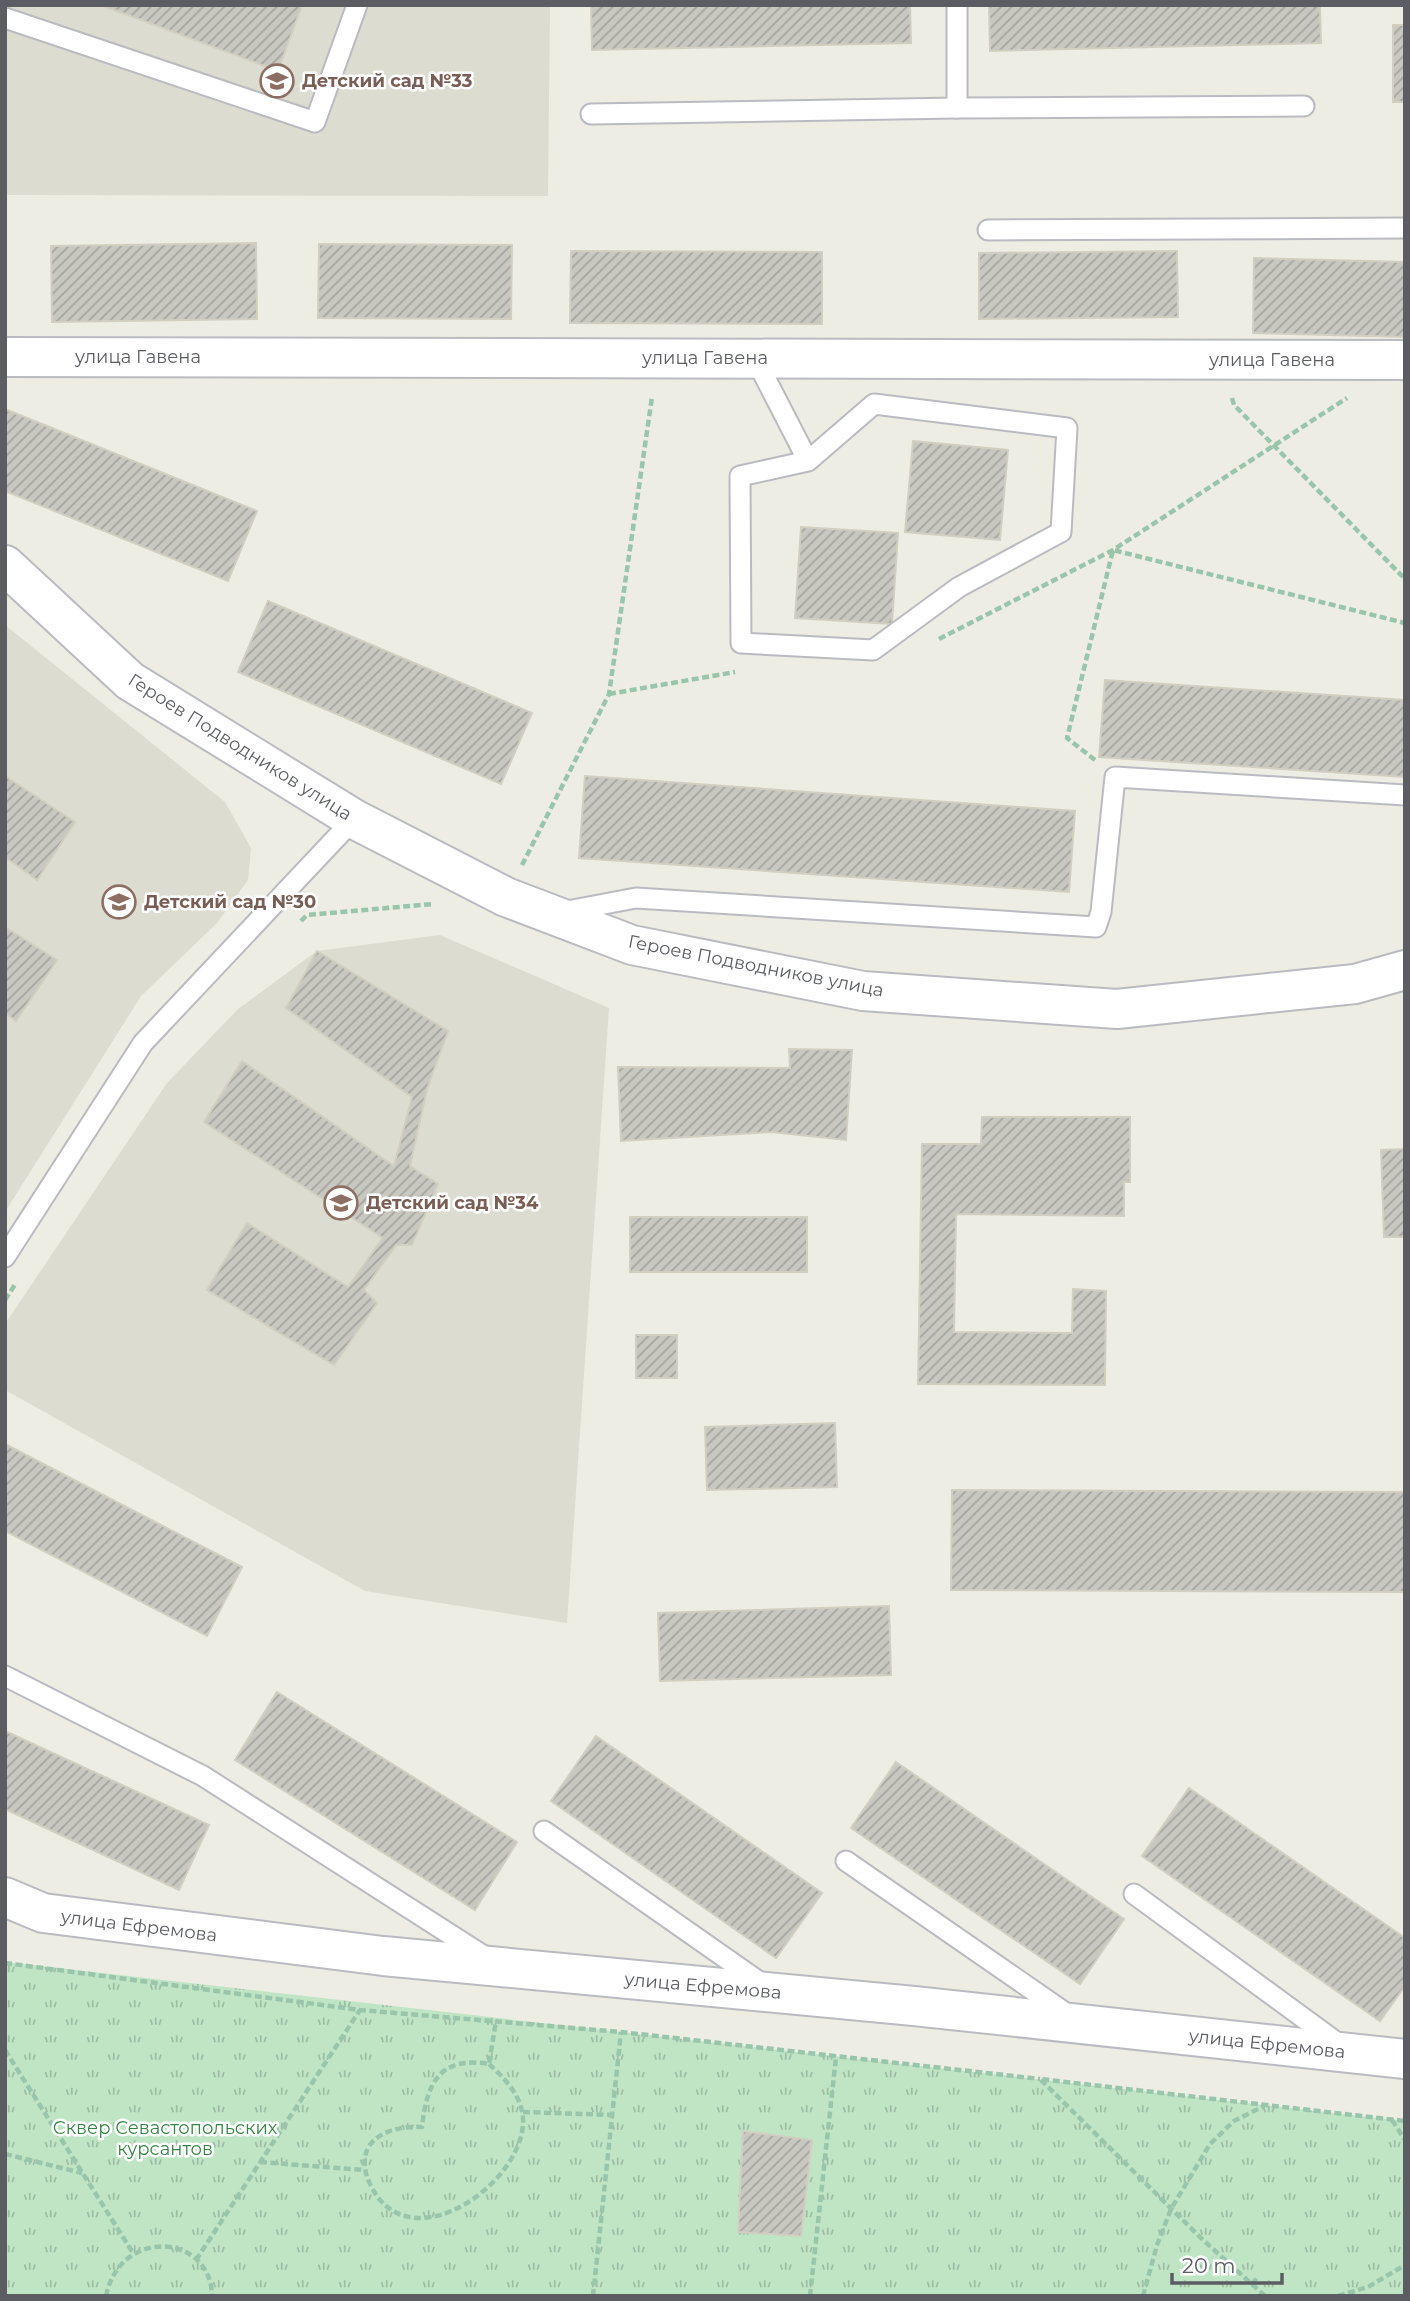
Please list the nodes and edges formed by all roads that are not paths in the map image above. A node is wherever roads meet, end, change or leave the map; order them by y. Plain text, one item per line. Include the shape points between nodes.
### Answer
1 (357, 5) edge
2 (957, 5) edge
3 (5, 18) edge
4 (1304, 106) dead end
5 (957, 108) junction
6 (591, 114) dead end
7 (1405, 228) edge
8 (988, 230) dead end
9 (5, 357) edge
10 (755, 358) junction
11 (1405, 360) edge
12 (808, 461) junction
13 (5, 565) edge
14 (1405, 795) edge
15 (354, 818) junction
16 (551, 914) junction
17 (1405, 970) edge
18 (5, 1256) edge
19 (5, 1676) edge
20 (544, 1831) dead end
21 (846, 1861) dead end
22 (1134, 1894) dead end
23 (5, 1897) edge
24 (501, 1967) junction
25 (776, 1993) junction
26 (1083, 2024) junction
27 (1352, 2053) junction
28 (1405, 2059) edge

1 - 3 lane via 315,122
2 - 5 lane
4 - 5 lane
5 - 6 lane
7 - 8 lane
9 - 10 street, улица Гавена
10 - 11 street, улица Гавена
10 - 12 lane
12 - 12 lane via 740,476 741,643 873,650 959,587 1061,533 1068,428 874,404
13 - 15 street, Героев Подводников улица via 130,681
14 - 16 lane via 1115,776 1096,927 636,898
15 - 16 street, Героев Подводников улица via 506,897
15 - 18 lane via 143,1043
16 - 17 street, Героев Подводников улица via 632,945 863,990 1117,1009 1355,984
19 - 24 lane via 202,1776
20 - 25 lane
21 - 26 lane
22 - 27 lane
23 - 24 street, улица Ефремова via 43,1913 369,1955
24 - 25 street, улица Ефремова
25 - 26 street, улица Ефремова
26 - 27 street, улица Ефремова
27 - 28 street, улица Ефремова

